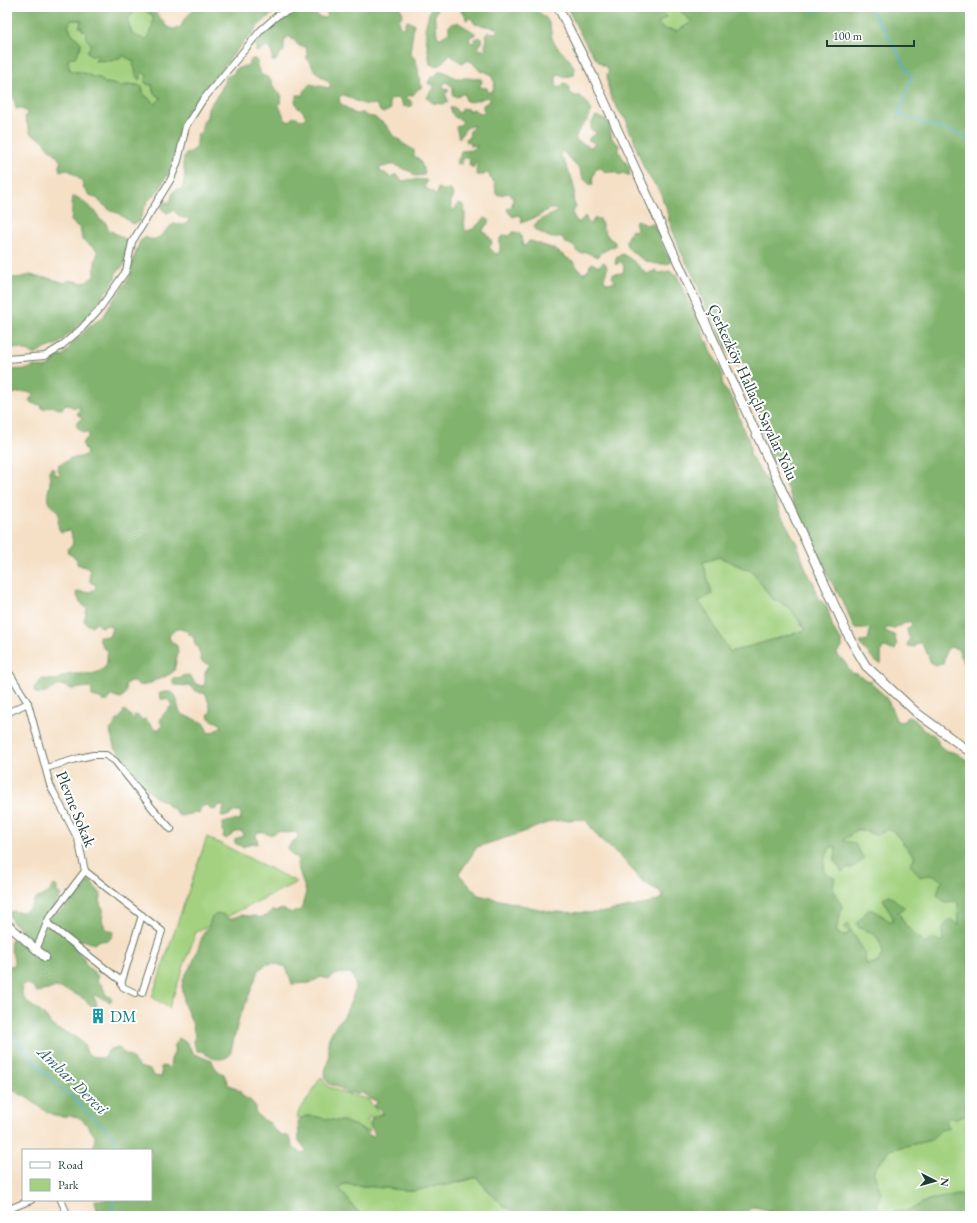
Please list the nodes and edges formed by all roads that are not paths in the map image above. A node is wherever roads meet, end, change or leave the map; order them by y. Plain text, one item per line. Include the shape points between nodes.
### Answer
1 (299, 7) edge
2 (558, 7) edge
3 (7, 359) edge
4 (7, 669) edge
5 (28, 703) junction
6 (7, 713) edge
7 (970, 752) edge
8 (46, 768) junction
9 (171, 829) dead end
10 (85, 872) junction
11 (142, 915) junction
12 (47, 923) junction
13 (7, 924) edge
14 (36, 950) junction
15 (45, 957) dead end
16 (121, 984) junction
17 (135, 993) dead end
18 (142, 993) dead end
19 (29, 1201) edge
20 (61, 1201) edge
21 (7, 1210) edge
22 (68, 1216) edge

1 - 3 street via 278,14 261,30 202,101 186,126 171,179 132,242 126,271 100,308 81,329 45,356
2 - 7 main road, Çerkezköy Hallaçlı Sayalar Yolu via 593,76 859,655 866,666 917,713
4 - 5 street, Plevne Sokak
5 - 6 street
5 - 8 street, Plevne Sokak
8 - 9 street via 93,755 106,755 115,761
8 - 10 street, Plevne Sokak via 50,785 78,839
10 - 11 street
10 - 12 street, Plevne Sokak
11 - 16 street
11 - 18 street via 162,931
12 - 14 street, Plevne Sokak
12 - 16 street via 120,980
13 - 14 main road
14 - 15 main road
16 - 17 street
19 - 21 street
20 - 22 street

